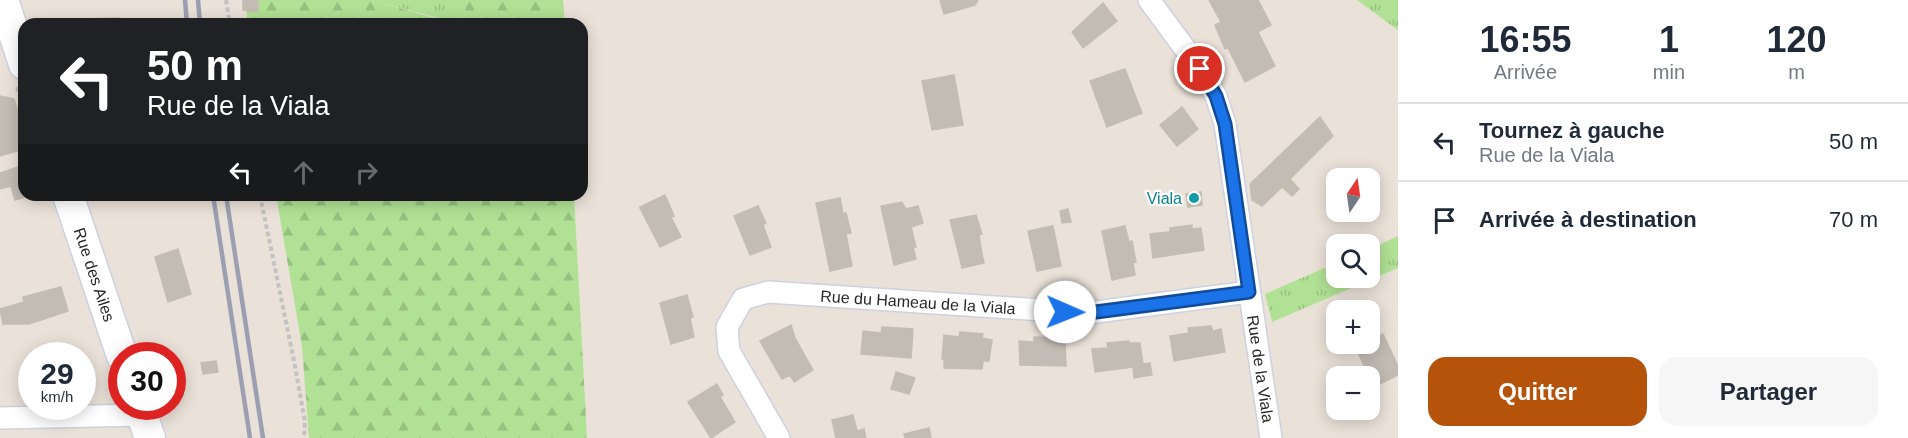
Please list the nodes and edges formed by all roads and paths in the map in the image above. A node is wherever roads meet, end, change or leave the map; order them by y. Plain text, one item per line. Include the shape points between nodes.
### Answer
1 (3, 0) edge
2 (226, 0) edge
3 (1149, 0) edge
4 (229, 18) edge
5 (18, 46) edge
6 (70, 201) edge
7 (261, 201) edge
8 (1249, 292) junction
9 (117, 342) edge
10 (0, 418) edge
11 (108, 420) edge
12 (304, 438) edge
13 (779, 438) edge
14 (1271, 438) edge

1 - 5 main road
2 - 4 path
3 - 8 street, Rue de la Viala via 1216,96 1225,124
6 - 9 main road, Rue des Ailes
7 - 12 path via 295,366
8 - 13 street, Rue du Hameau de la Viala via 1088,313 768,292 742,299 727,327 729,351
8 - 14 street, Rue de la Viala
10 - 11 street

